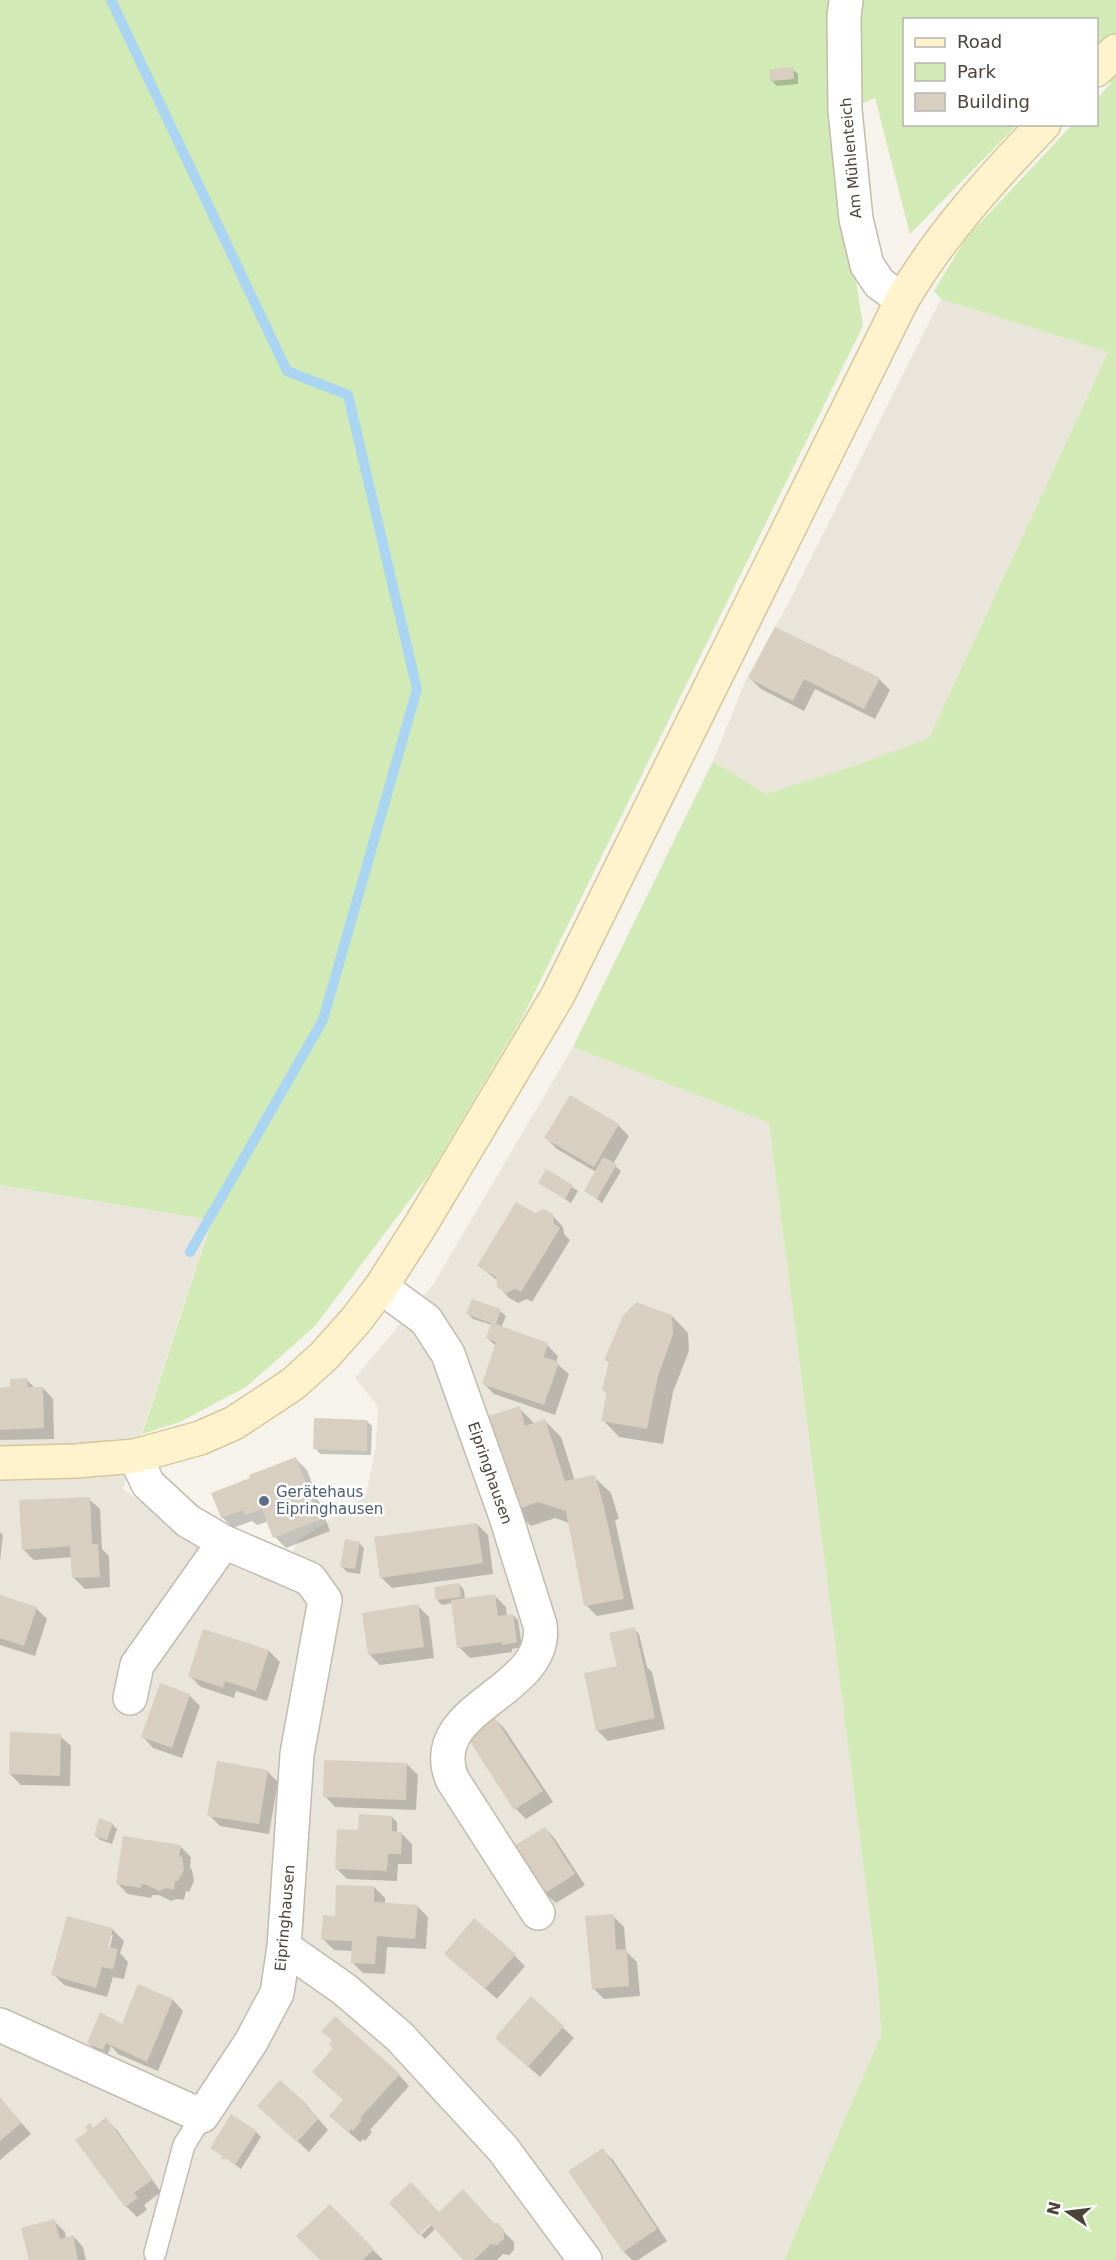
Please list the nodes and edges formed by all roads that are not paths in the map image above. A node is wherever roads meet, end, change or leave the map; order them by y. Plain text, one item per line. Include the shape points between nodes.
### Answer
1 (846, 0) edge
2 (1116, 51) edge
3 (1098, 68) edge
4 (1042, 126) edge
5 (902, 300) junction
6 (381, 1287) junction
7 (135, 1456) junction
8 (0, 1463) edge
9 (224, 1542) junction
10 (130, 1698) dead end
11 (538, 1913) dead end
12 (284, 1947) junction
13 (0, 2025) edge
14 (202, 2116) junction
15 (155, 2253) dead end
16 (585, 2260) edge

1 - 5 street, Am Mühlenteich via 845,110 856,219 867,265 879,283
2 - 3 main road
4 - 5 main road via 959,217
5 - 6 main road via 562,986
6 - 7 main road via 332,1348 273,1399 200,1438
6 - 11 street, Eipringhausen via 426,1320 448,1354 540,1625 539,1648 531,1662 459,1727 447,1752 452,1779
7 - 8 main road
7 - 9 street, Eipringhausen via 148,1484 163,1499 188,1521
9 - 10 street via 137,1665
9 - 12 street, Eipringhausen via 310,1579 325,1600 297,1754
12 - 14 street, Eipringhausen via 277,1994
12 - 16 street via 344,1989 400,2037 503,2149
13 - 14 street
14 - 15 lane via 184,2145

